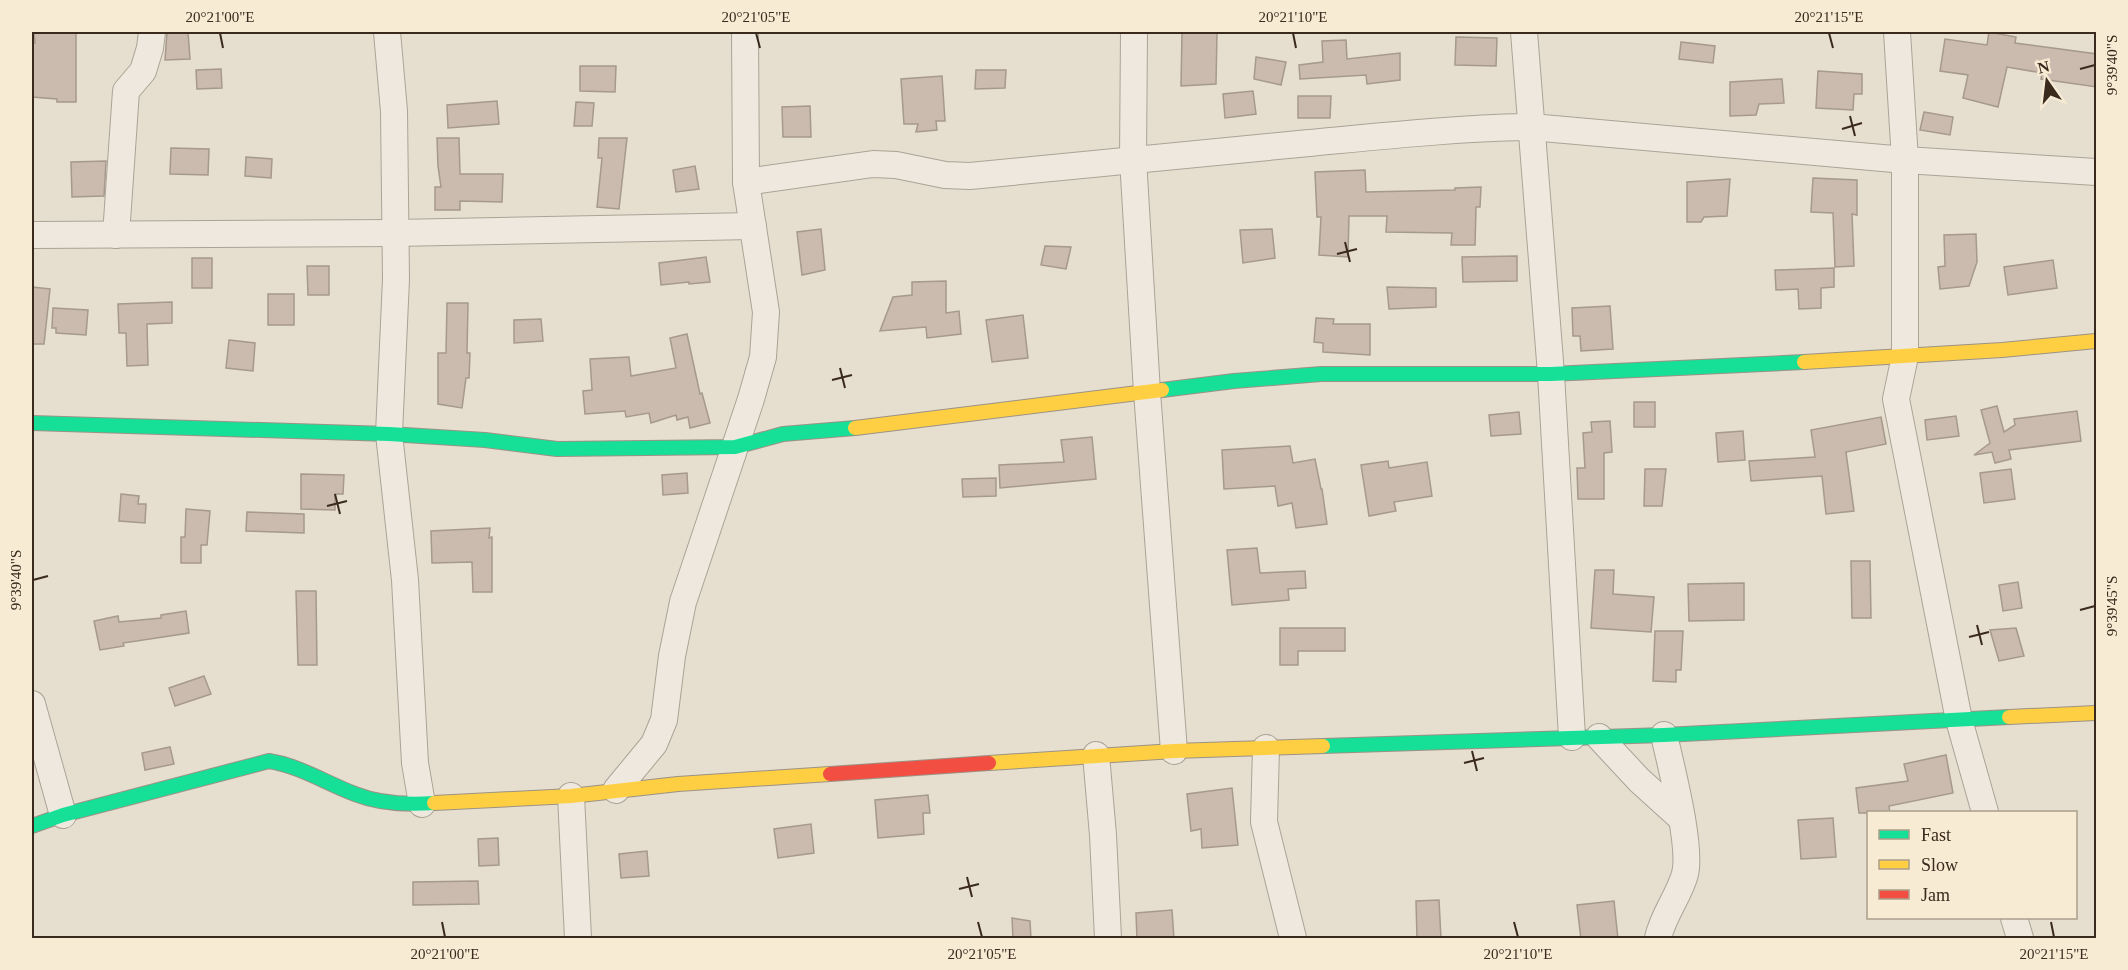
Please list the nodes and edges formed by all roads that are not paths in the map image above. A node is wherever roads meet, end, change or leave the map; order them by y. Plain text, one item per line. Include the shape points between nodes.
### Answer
1 (152, 32) edge
2 (387, 32) edge
3 (745, 32) edge
4 (1134, 32) edge
5 (1524, 32) edge
6 (1897, 32) edge
7 (1531, 127) junction
8 (1133, 159) junction
9 (1905, 160) junction
10 (2097, 172) edge
11 (746, 182) junction
12 (753, 226) junction
13 (395, 233) junction
14 (116, 235) junction
15 (32, 236) edge
16 (2097, 341) edge
17 (1905, 356) junction
18 (1551, 374) junction
19 (1147, 392) junction
20 (32, 423) edge
21 (389, 434) junction
22 (735, 447) junction
23 (32, 704) edge
24 (2097, 713) edge
25 (1959, 720) junction
26 (1664, 735) junction
27 (1572, 737) junction
28 (1599, 737) junction
29 (1266, 748) junction
30 (1174, 751) junction
31 (1096, 756) junction
32 (616, 790) junction
33 (571, 796) junction
34 (422, 804) junction
35 (1984, 811) edge
36 (63, 815) junction
37 (1681, 818) junction
38 (32, 826) edge
39 (2014, 919) edge
40 (578, 939) edge
41 (1108, 939) edge
42 (1293, 939) edge
43 (1658, 939) edge
44 (2020, 939) edge

1 - 14 street via 143,70 126,91
2 - 13 street via 394,111
3 - 11 street
4 - 8 street
5 - 7 street
6 - 9 street
7 - 8 street via 1480,128
7 - 9 street
7 - 18 street
8 - 11 street via 970,176 945,176 873,164
8 - 19 street
9 - 10 street
9 - 17 street
11 - 12 street
12 - 13 street
12 - 22 street via 766,312 763,357
13 - 14 street
13 - 21 street
14 - 15 street
16 - 17 street
17 - 18 street
17 - 25 street via 1896,399
18 - 19 street via 1321,374
18 - 27 street
19 - 22 street via 881,426 783,434
19 - 30 street
20 - 21 street
21 - 22 street via 557,449
21 - 34 street via 405,580 415,764
22 - 32 street via 683,602 664,720 654,744
23 - 36 street
24 - 25 street
25 - 26 street
25 - 35 street
26 - 28 street
26 - 37 street
27 - 28 street
27 - 29 street
28 - 37 street
29 - 30 street
29 - 42 street via 1264,822
30 - 31 street
31 - 32 street
31 - 41 street
32 - 33 street
33 - 34 street
33 - 40 street
34 - 36 street via 395,804 357,795 289,764 269,761
36 - 38 street
37 - 43 street via 1685,873
39 - 44 street

